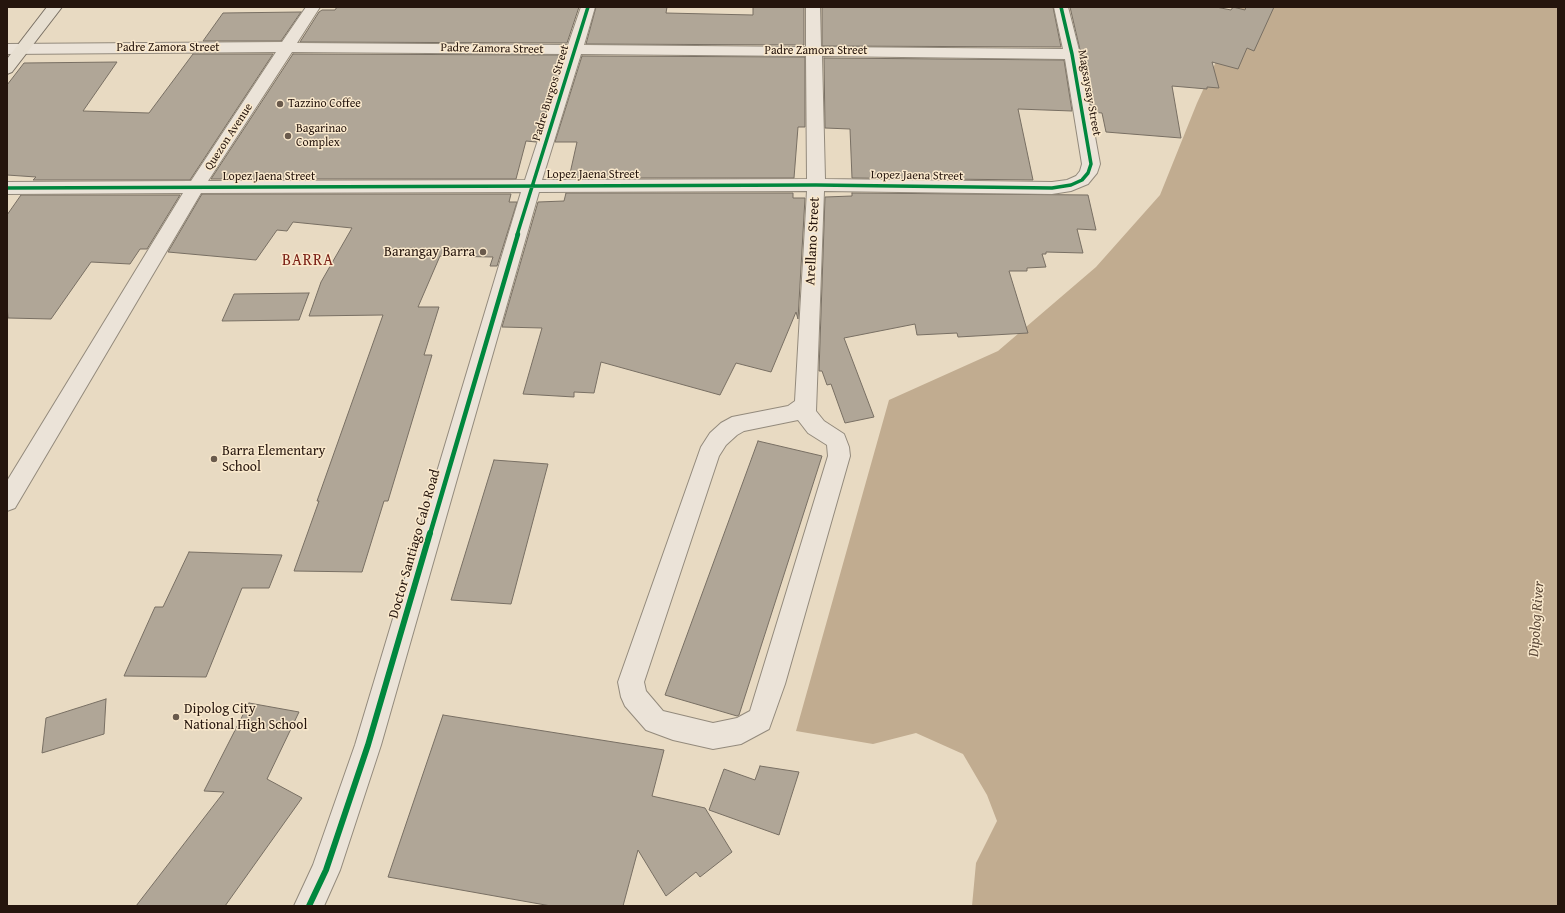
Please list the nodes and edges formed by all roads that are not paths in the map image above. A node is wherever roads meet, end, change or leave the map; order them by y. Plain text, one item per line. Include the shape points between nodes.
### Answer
1 (55, 7) edge
2 (313, 7) edge
3 (588, 7) edge
4 (813, 7) edge
5 (1061, 7) edge
6 (289, 47) junction
7 (7, 49) edge
8 (23, 49) junction
9 (575, 50) junction
10 (813, 51) junction
11 (1072, 54) junction
12 (7, 69) edge
13 (1082, 180) joint
14 (532, 185) junction
15 (816, 185) junction
16 (196, 187) junction
17 (7, 188) edge
18 (805, 403) junction
19 (7, 501) edge
20 (309, 906) edge

1 - 8 main road
2 - 6 street, Quezon Avenue
3 - 9 street, Padre Burgos Street
4 - 10 street, Arellano Street
5 - 11 street, Magsaysay Street
6 - 8 street, Padre Zamora Street
6 - 9 street, Padre Zamora Street
6 - 16 street, Quezon Avenue
7 - 8 street, Padre Zamora Street
8 - 12 main road
9 - 10 street, Padre Zamora Street
9 - 14 street, Padre Burgos Street
10 - 11 street, Padre Zamora Street
10 - 15 street, Arellano Street
11 - 13 street, Magsaysay Street via 1091,164
13 - 15 street, Lopez Jaena Street via 1052,188
14 - 15 street, Lopez Jaena Street
14 - 16 street, Lopez Jaena Street
14 - 20 street, Doctor Santiago Calo Road via 368,745 326,870
15 - 18 street, Arellano Street
16 - 17 street, Lopez Jaena Street
16 - 19 street, Quezon Avenue
18 - 18 street via 800,410 791,414 740,423 718,438 709,453 631,682 634,697 655,721 713,736 741,731 760,720 839,456 836,440 816,426 805,413

